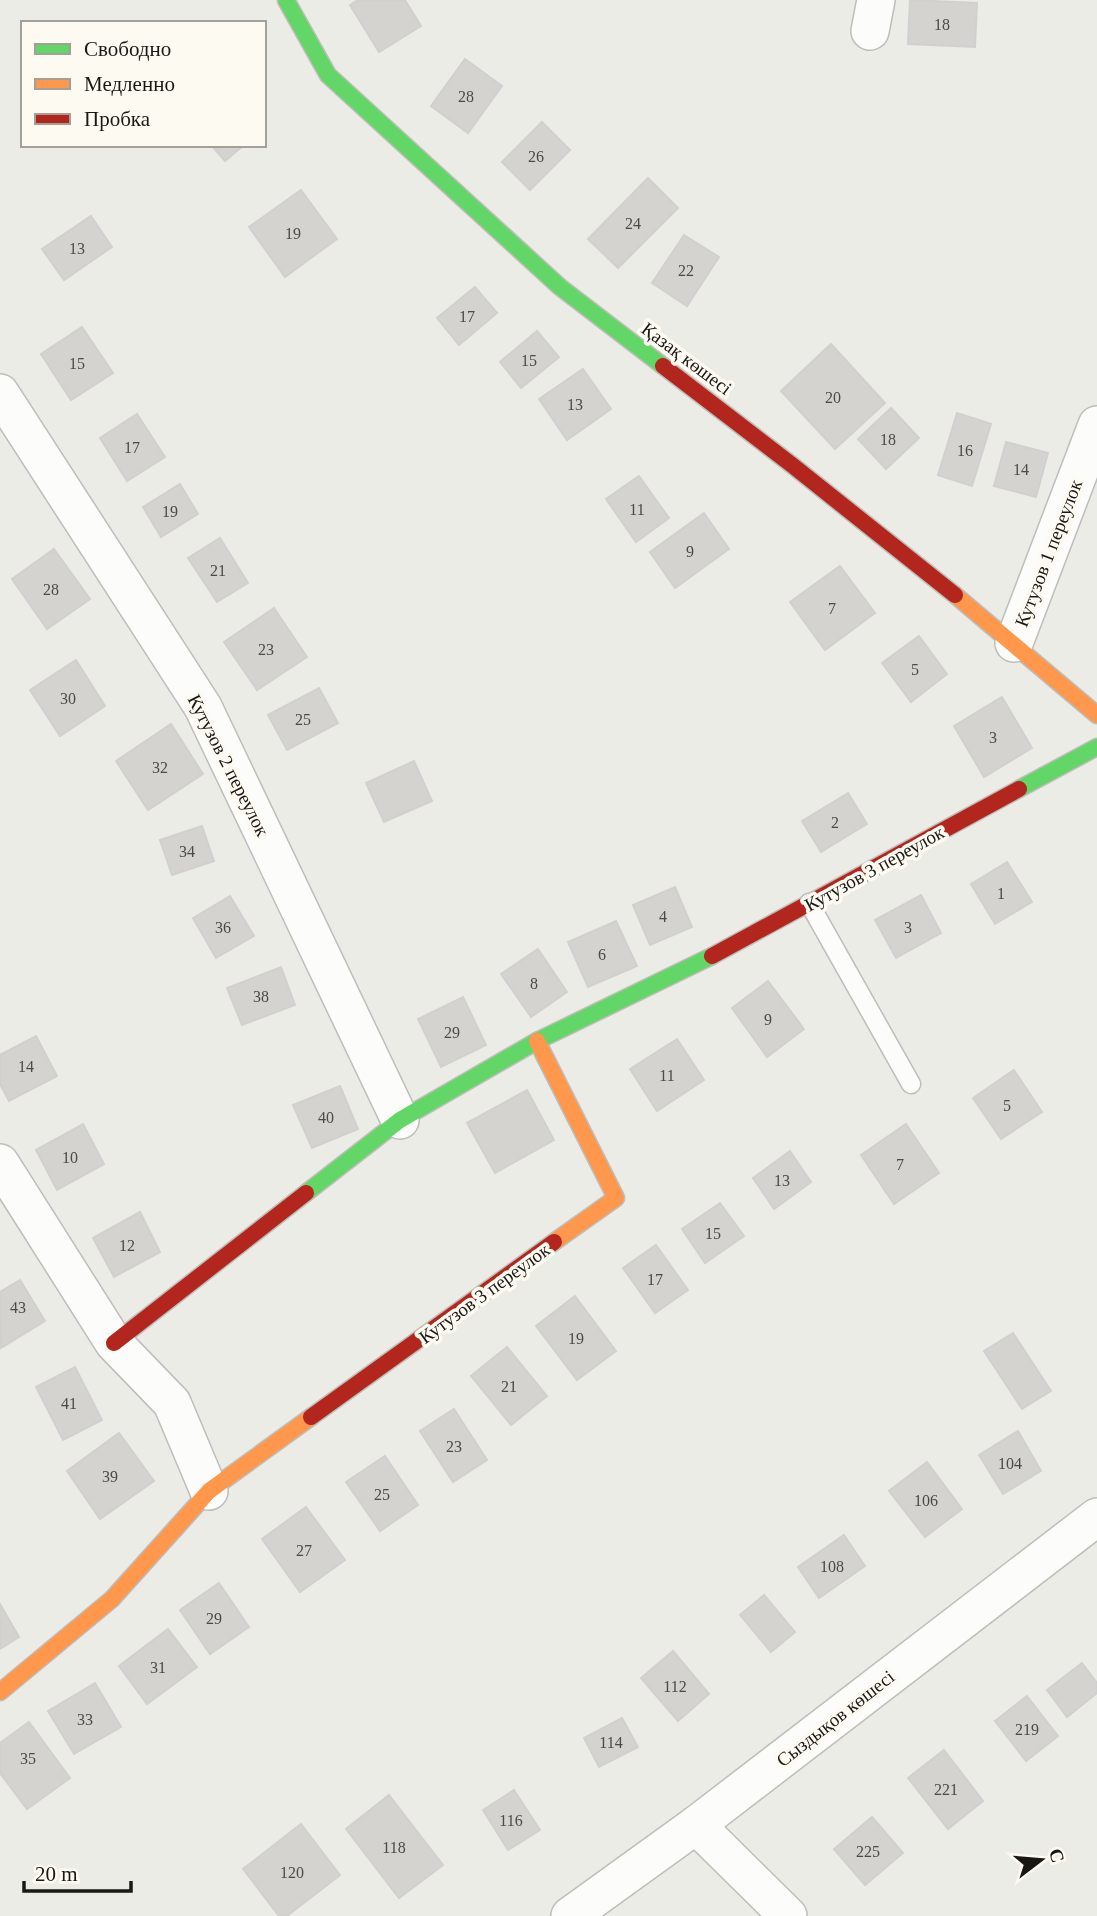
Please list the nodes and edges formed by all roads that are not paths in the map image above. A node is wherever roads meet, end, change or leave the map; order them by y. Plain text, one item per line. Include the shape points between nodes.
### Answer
1 (286, 0) edge
2 (0, 393) edge
3 (1097, 425) edge
4 (1014, 643) junction
5 (1097, 715) edge
6 (1097, 747) edge
7 (809, 903) junction
8 (537, 1041) junction
9 (911, 1084) dead end
10 (400, 1120) junction
11 (0, 1163) edge
12 (114, 1343) junction
13 (209, 1491) junction
14 (1097, 1517) edge
15 (0, 1692) edge
16 (696, 1825) junction
17 (570, 1916) edge
18 (788, 1916) edge

1 - 4 street, Қазақ көшесі via 328,75 560,287 792,464
2 - 10 street, Кутузов 2 переулок via 203,707
3 - 4 street, Кутузов 1 переулок
4 - 5 street, Қазақ көшесі
6 - 7 street, Кутузов 3 переулок
7 - 8 street, Кутузов 3 переулок via 734,945
7 - 9 lane
8 - 10 street, Кутузов 3 переулок
8 - 13 street, Кутузов 3 переулок via 616,1198
10 - 12 street, Кутузов 3 переулок
11 - 12 street
12 - 13 street via 172,1403
13 - 15 street, Кутузов 3 переулок via 113,1599
14 - 16 street, Сыздықов көшесі
16 - 17 street, Сыздықов көшесі
16 - 18 street

